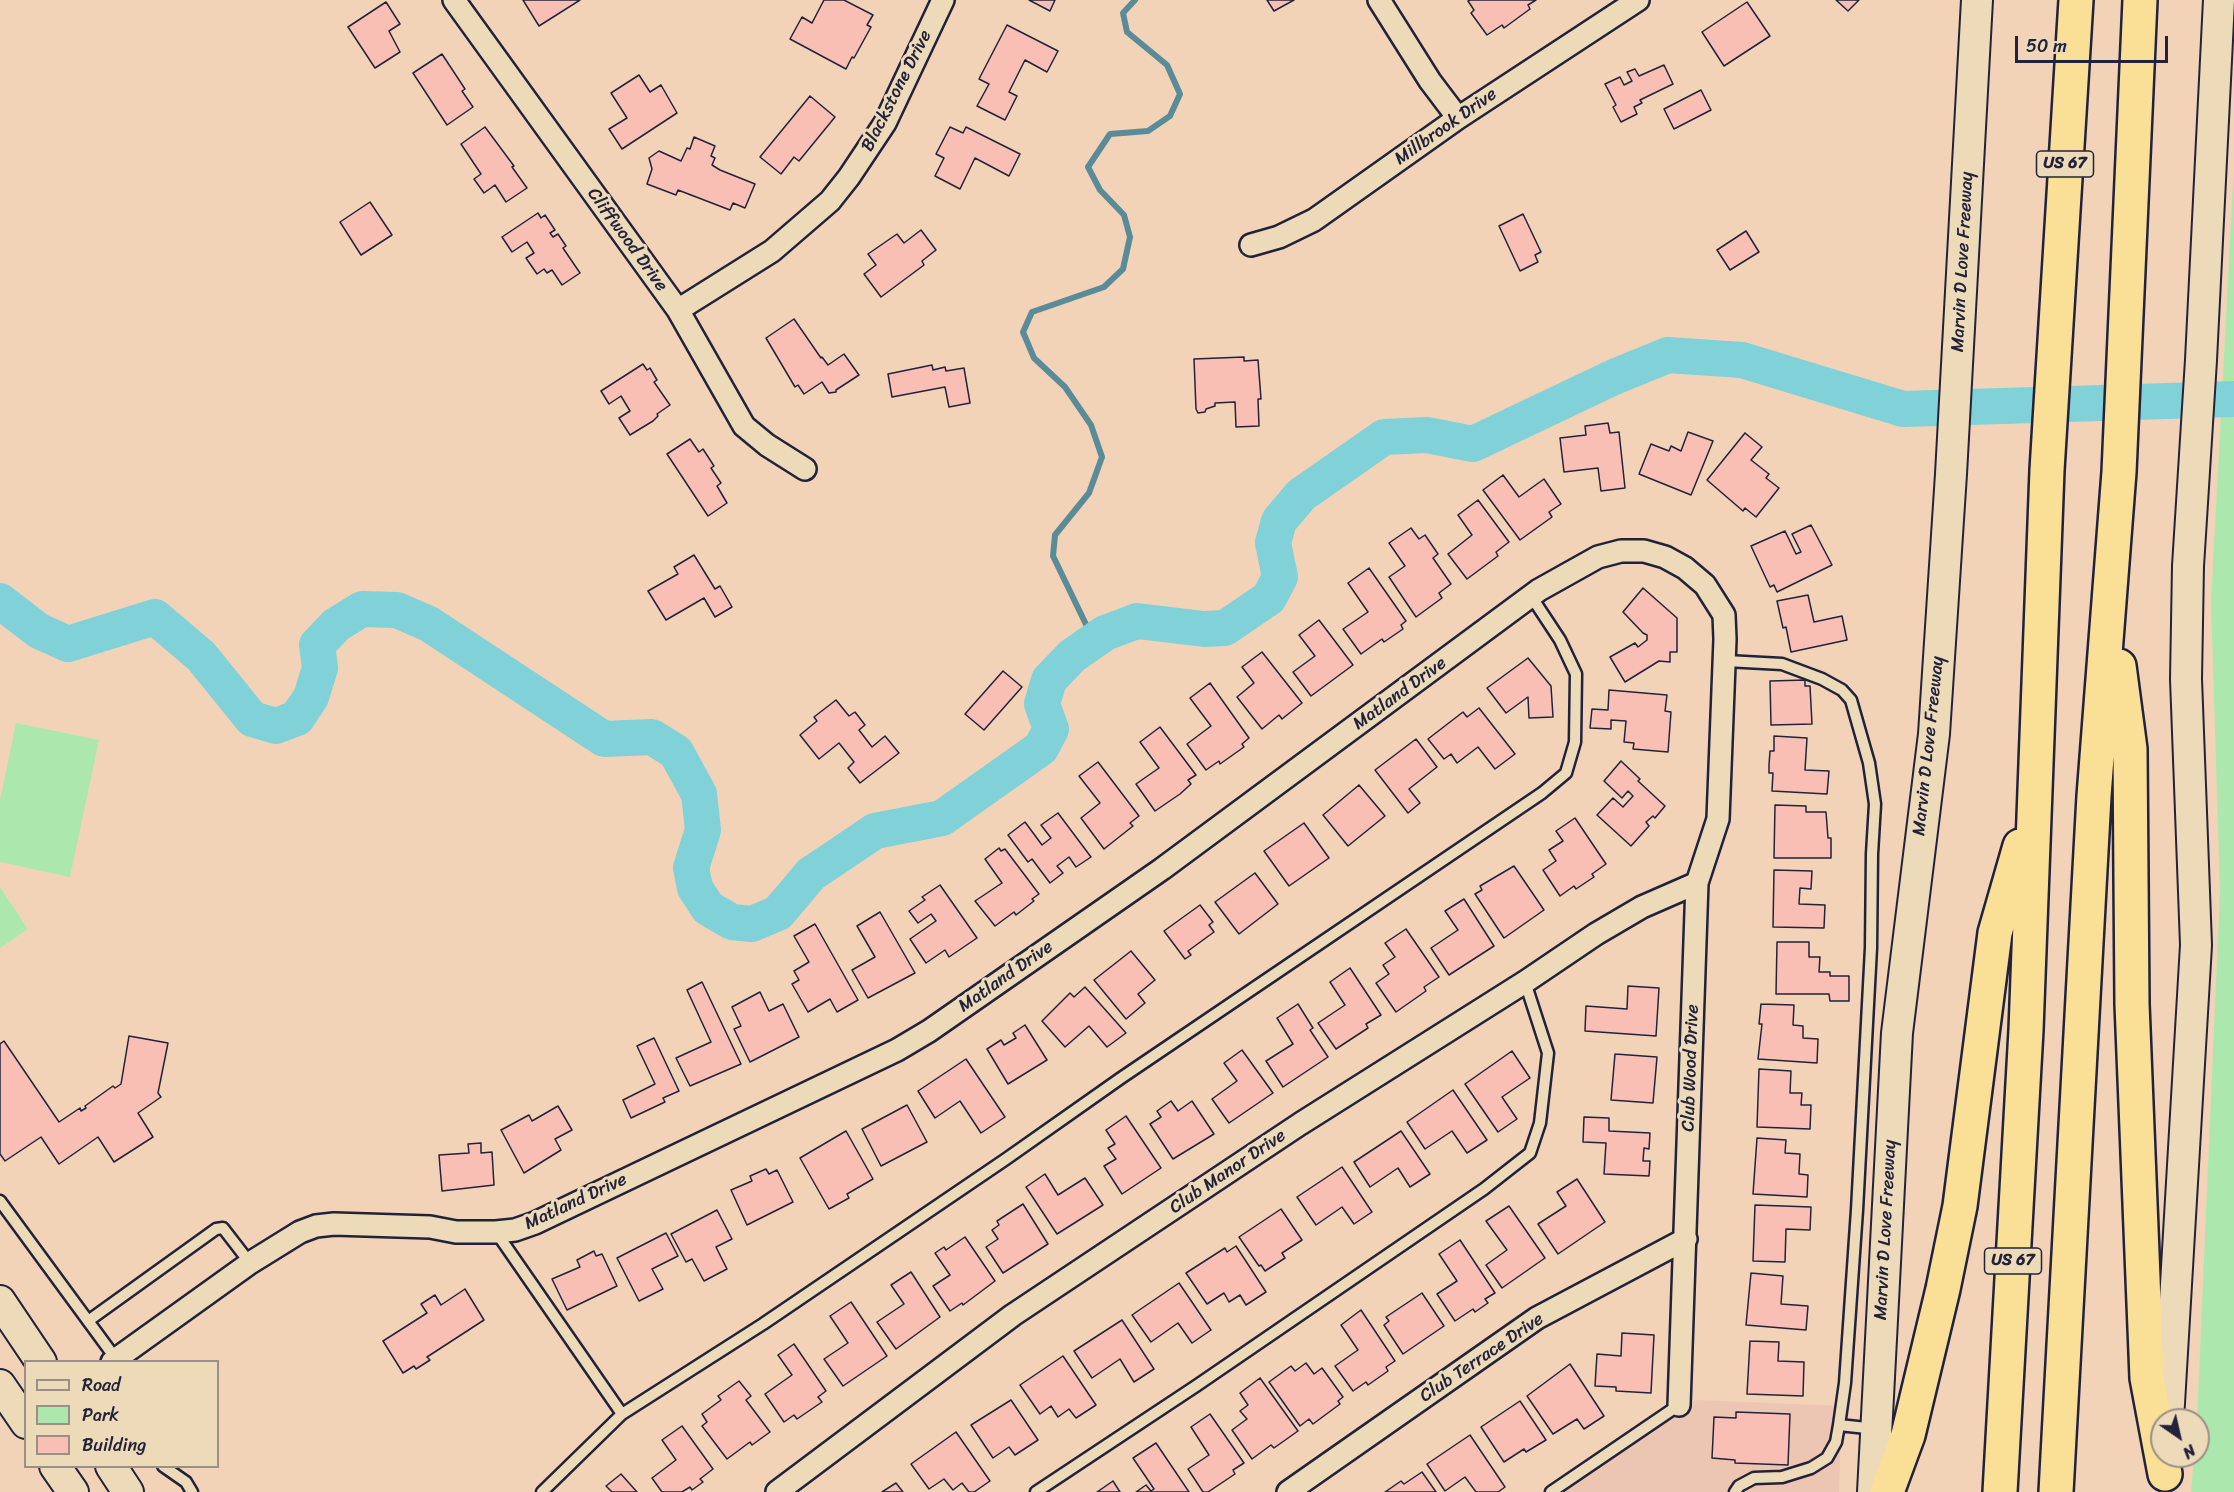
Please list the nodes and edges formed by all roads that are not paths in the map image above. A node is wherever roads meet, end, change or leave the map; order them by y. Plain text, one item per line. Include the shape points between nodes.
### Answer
1 (454, 0) edge
2 (943, 0) edge
3 (1379, 0) edge
4 (1638, 0) edge
5 (1977, 0) edge
6 (2076, 0) edge
7 (2140, 0) edge
8 (2219, 0) edge
9 (1458, 118) junction
10 (1251, 245) dead end
11 (678, 310) junction
12 (805, 469) dead end
13 (1531, 596) junction
14 (2110, 607) junction
15 (1726, 661) junction
16 (1721, 734) joint
17 (2034, 795) junction
18 (1697, 883) junction
19 (1525, 982) junction
20 (0, 1201) edge
21 (496, 1232) junction
22 (1686, 1239) junction
23 (250, 1263) junction
24 (0, 1301) edge
25 (88, 1321) junction
26 (40, 1360) edge
27 (114, 1360) edge
28 (0, 1385) edge
29 (1678, 1405) joint
30 (2169, 1408) edge
31 (622, 1414) junction
32 (24, 1420) edge
33 (1839, 1425) junction
34 (1876, 1429) junction
35 (56, 1468) edge
36 (165, 1468) edge
37 (2165, 1474) edge
38 (73, 1492) edge
39 (192, 1492) edge
40 (542, 1492) edge
41 (777, 1492) edge
42 (1036, 1492) edge
43 (1288, 1492) edge
44 (1551, 1492) edge
45 (1735, 1492) edge
46 (1873, 1492) edge
47 (1887, 1492) edge
48 (2000, 1492) edge
49 (2056, 1492) edge

1 - 11 street, Cliffwood Drive
2 - 11 street, Blackstone Drive via 885,123 830,201 772,251
3 - 9 street
4 - 9 street, Millbrook Drive
5 - 34 main road, Marvin D Love Freeway via 1934,734 1897,1033
6 - 17 highway, US 67 via 2055,329
7 - 14 highway, US 67 via 2120,472
8 - 30 main road via 2188,566 2186,679 2196,945
9 - 10 street, Millbrook Drive via 1314,220
11 - 12 street, Cliffwood Drive via 744,426
13 - 15 street, Matland Drive via 1598,557 1621,551 1644,551 1665,557 1705,585 1724,615
13 - 21 street, Matland Drive via 1162,868 929,1031 897,1050 535,1223
13 - 31 lane via 1560,640 1576,674 1575,742 1566,774 763,1324
14 - 37 highway via 2130,749 2132,1004 2146,1378
14 - 49 highway, US 67 via 2094,796
15 - 16 street, Matland Drive
15 - 33 lane via 1782,664 1842,690 1851,700 1872,783 1875,804 1857,1222
16 - 18 street, Club Wood Drive via 1718,819
17 - 47 highway via 1995,933 1960,1206 1943,1289 1908,1435
17 - 48 highway, US 67 via 2026,1030
18 - 19 street, Club Manor Drive via 1633,912
18 - 22 street, Club Wood Drive
19 - 41 street, Club Manor Drive via 1300,1124 1013,1315
19 - 42 lane via 1548,1053 1540,1124 1530,1153 1474,1196
20 - 25 lane
21 - 23 street, Matland Drive via 325,1225 300,1232
21 - 31 lane
22 - 29 street, Club Wood Drive
22 - 43 street, Club Terrace Drive via 1537,1318
23 - 25 lane via 223,1228 216,1229
23 - 27 street, Matland Drive
24 - 26 main road
25 - 27 lane
28 - 32 main road
29 - 44 lane
31 - 40 lane
33 - 34 lane
33 - 45 lane via 1827,1458 1782,1477 1754,1478 1738,1486
34 - 46 main road, Marvin D Love Freeway
35 - 38 main road
36 - 39 lane via 186,1482

